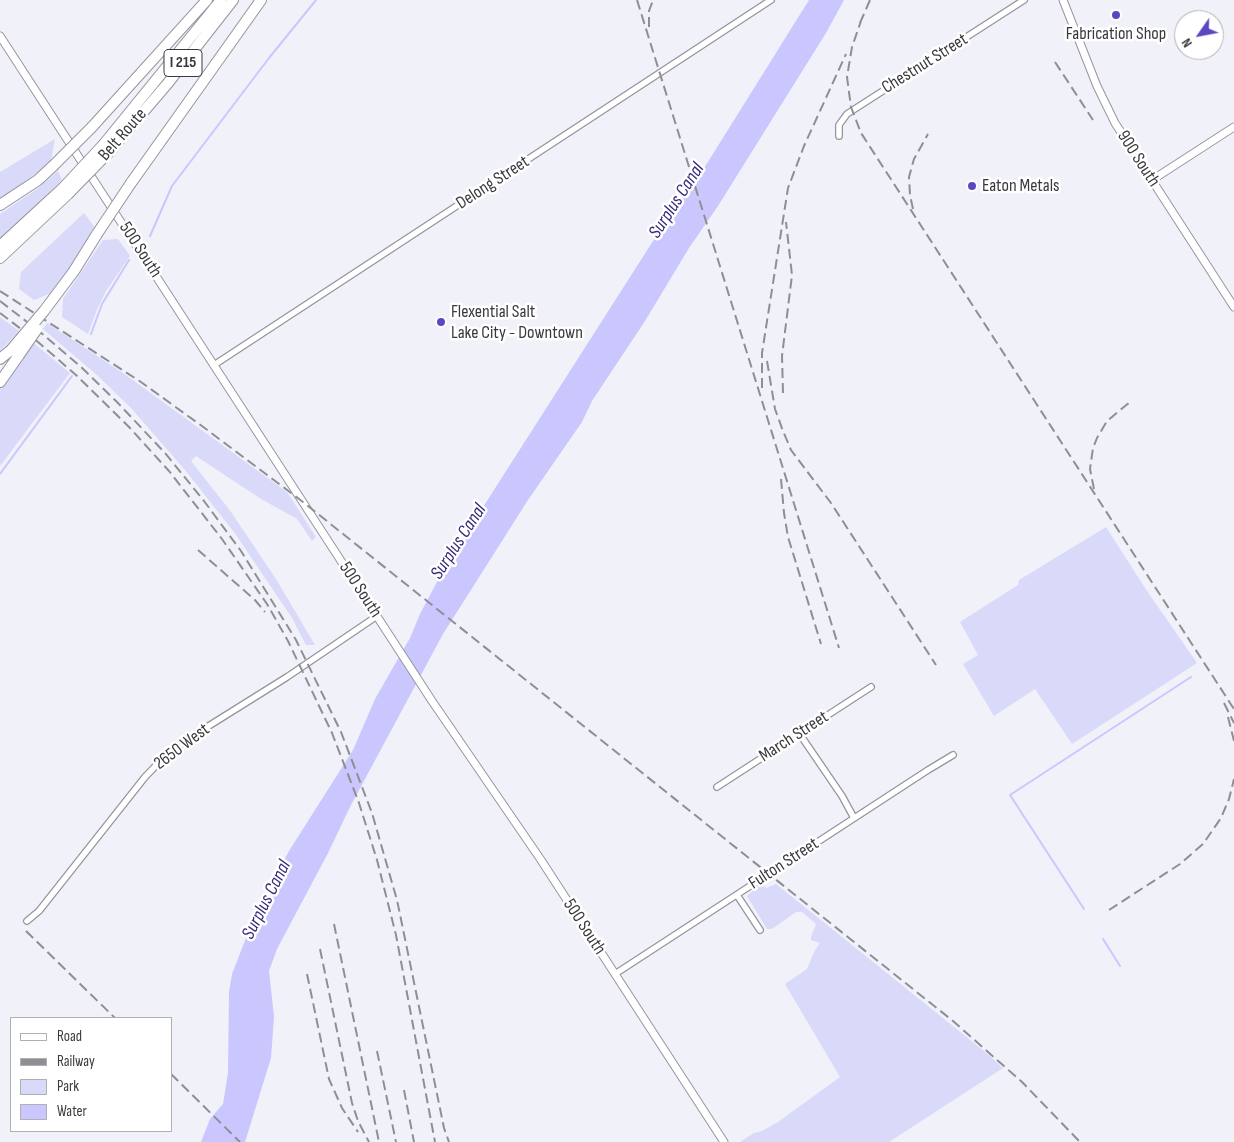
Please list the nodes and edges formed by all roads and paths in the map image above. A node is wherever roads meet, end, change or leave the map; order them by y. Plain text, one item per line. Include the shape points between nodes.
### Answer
1 (207, 0) edge
2 (221, 0) edge
3 (233, 0) edge
4 (262, 0) edge
5 (771, 0) edge
6 (1024, 0) edge
7 (1063, 0) edge
8 (0, 36) edge
9 (1234, 126) edge
10 (838, 136) dead end
11 (107, 148) junction
12 (1152, 180) junction
13 (0, 205) edge
14 (1, 253) edge
15 (1234, 307) edge
16 (15, 352) junction
17 (0, 359) edge
18 (214, 364) junction
19 (0, 382) edge
20 (377, 616) junction
21 (871, 687) dead end
22 (799, 733) junction
23 (954, 755) dead end
24 (717, 787) dead end
25 (854, 818) junction
26 (737, 894) junction
27 (27, 922) dead end
28 (760, 930) dead end
29 (615, 974) junction
30 (724, 1142) edge

1 - 13 highway, bridge via 53,166
2 - 11 highway, Belt Route / I 215
3 - 11 highway, Belt Route / I 215 via 168,83
4 - 16 highway, bridge
5 - 18 street, Delong Street
6 - 10 street, Chestnut Street via 847,114 839,125
7 - 12 street, 900 South via 1103,99
8 - 18 street, 500 South
9 - 12 street
11 - 14 highway, Belt Route / I 215, bridge
12 - 15 street, 900 South
16 - 17 highway
16 - 19 highway
18 - 20 street, 500 South
20 - 27 street, 2650 West via 160,760
20 - 29 street, 500 South
21 - 22 street, March Street
22 - 24 street, March Street
22 - 25 street
23 - 25 street, Fulton Street
25 - 26 street, Fulton Street
26 - 28 street
26 - 29 street, Fulton Street
29 - 30 street, 500 South

